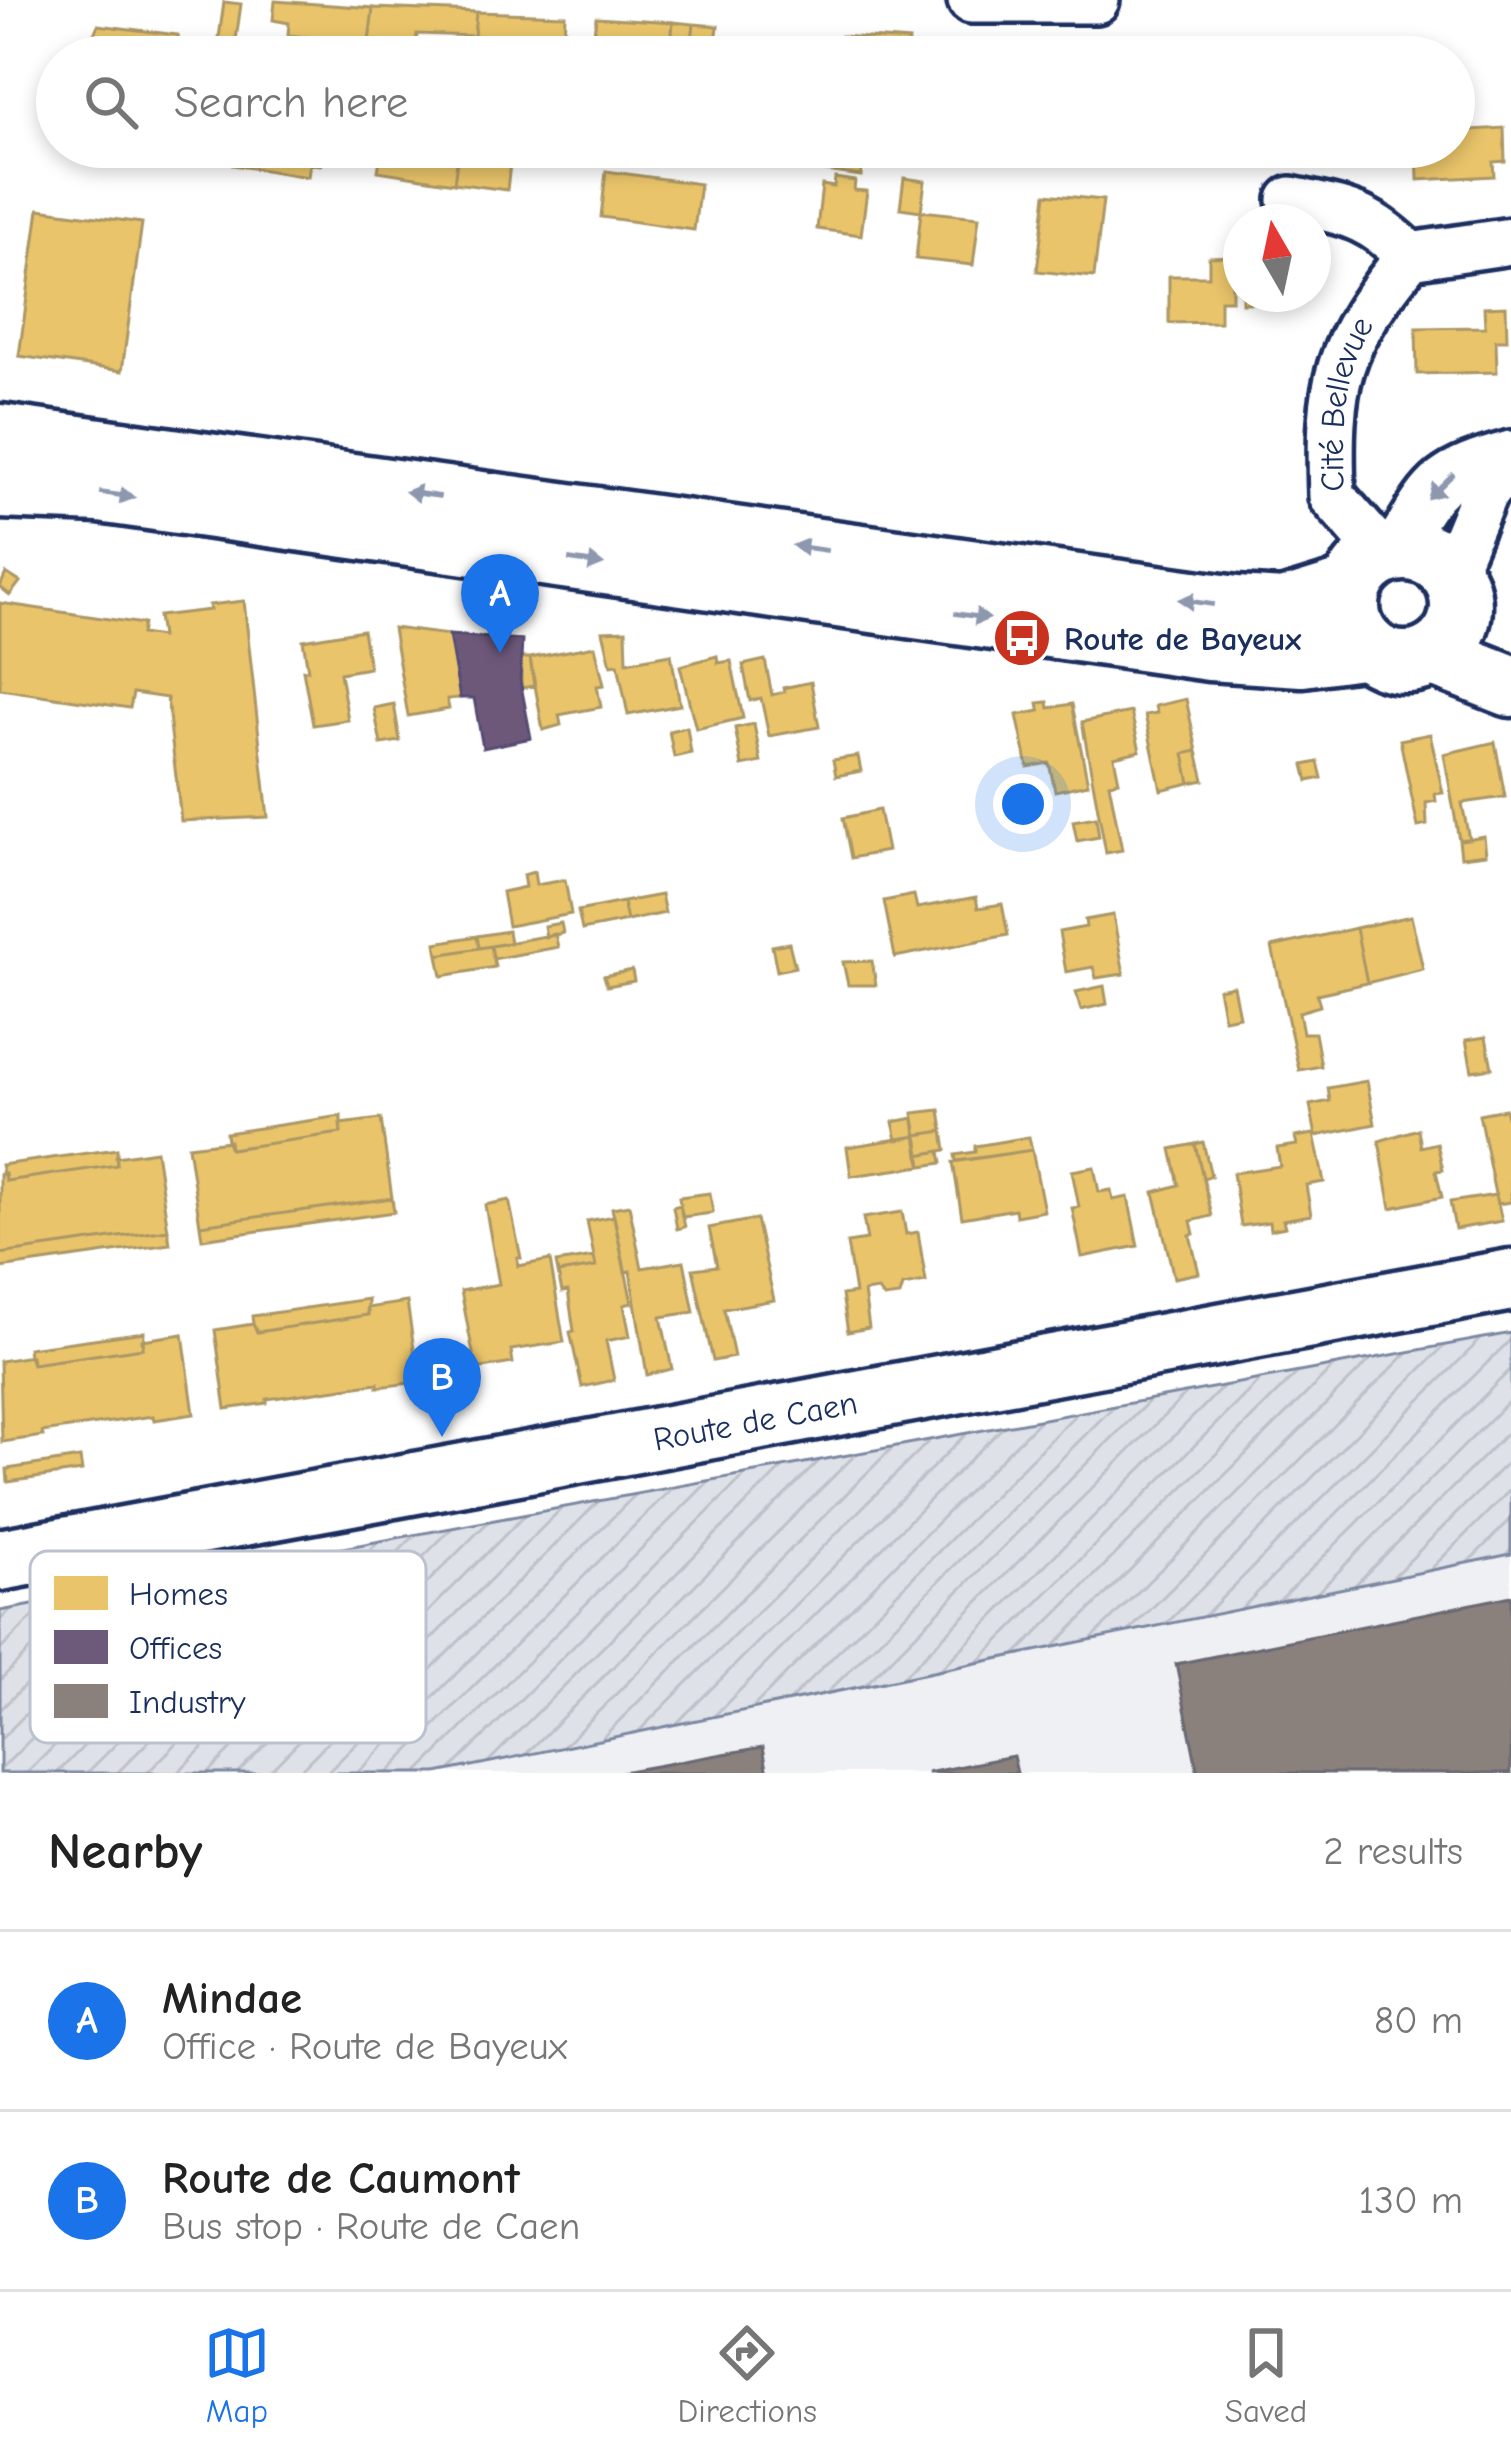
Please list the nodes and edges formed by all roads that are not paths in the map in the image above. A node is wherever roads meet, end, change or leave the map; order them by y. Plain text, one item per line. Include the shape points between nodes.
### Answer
1 (970, 0) edge
2 (1096, 0) edge
3 (1291, 200) dead end
4 (1511, 242) edge
5 (1410, 256) junction
6 (0, 435) edge
7 (1511, 454) edge
8 (1511, 466) edge
9 (0, 488) edge
10 (1376, 564) junction
11 (1464, 617) edge
12 (1367, 647) junction
13 (1511, 686) edge
14 (1511, 1280) edge
15 (49, 1551) edge
16 (30, 1554) edge
17 (0, 1560) edge

1 - 2 street
3 - 5 street via 1379,225
4 - 5 street
5 - 10 street, Cité Bellevue via 1343,354 1330,407 1332,496
10 -> 6 main road via 1282,610 1236,608
7 -> 10 street via 1461,468 1433,488
8 - 11 street via 1485,491
9 -> 12 main road via 100,493 1210,650 1303,656
10 - 11 main road via 1426,554
10 - 12 main road via 1351,620
11 - 12 main road via 1405,662
11 - 13 main road
14 - 15 main road, Route de Caen
16 - 17 main road, Route de Caen

